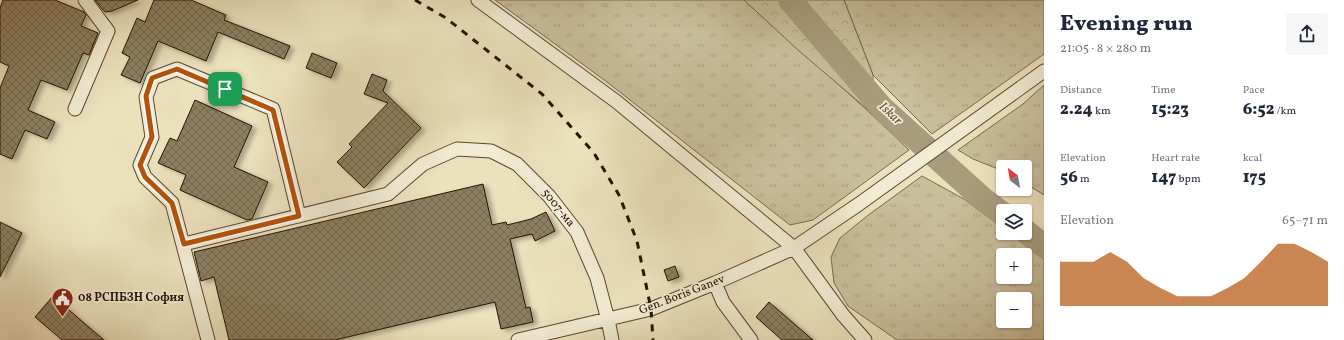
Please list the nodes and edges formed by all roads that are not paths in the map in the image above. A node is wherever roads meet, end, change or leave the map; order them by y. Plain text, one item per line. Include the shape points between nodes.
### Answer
1 (85, 0) edge
2 (478, 0) edge
3 (1044, 71) edge
4 (74, 110) dead end
5 (299, 216) junction
6 (184, 244) junction
7 (794, 248) junction
8 (715, 283) junction
9 (608, 320) junction
10 (208, 340) edge
11 (518, 340) edge
12 (612, 340) edge
13 (751, 340) edge
14 (864, 340) edge

1 - 4 street via 108,31
2 - 7 street via 617,102
3 - 7 street, Gen. Boris Ganev
5 - 6 street
5 - 6 street via 273,110 177,69 152,78 146,96 152,137 140,165 145,177 172,203
5 - 9 street, 5007-ма via 388,194 423,164 457,149 491,151 518,164 549,196 577,232 597,278
6 - 10 street
7 - 8 street, Gen. Boris Ganev
7 - 14 street
8 - 9 street, Gen. Boris Ganev via 651,309
8 - 13 street via 723,302
9 - 11 street, Gen. Boris Ganev
9 - 12 street, 5007-ма

